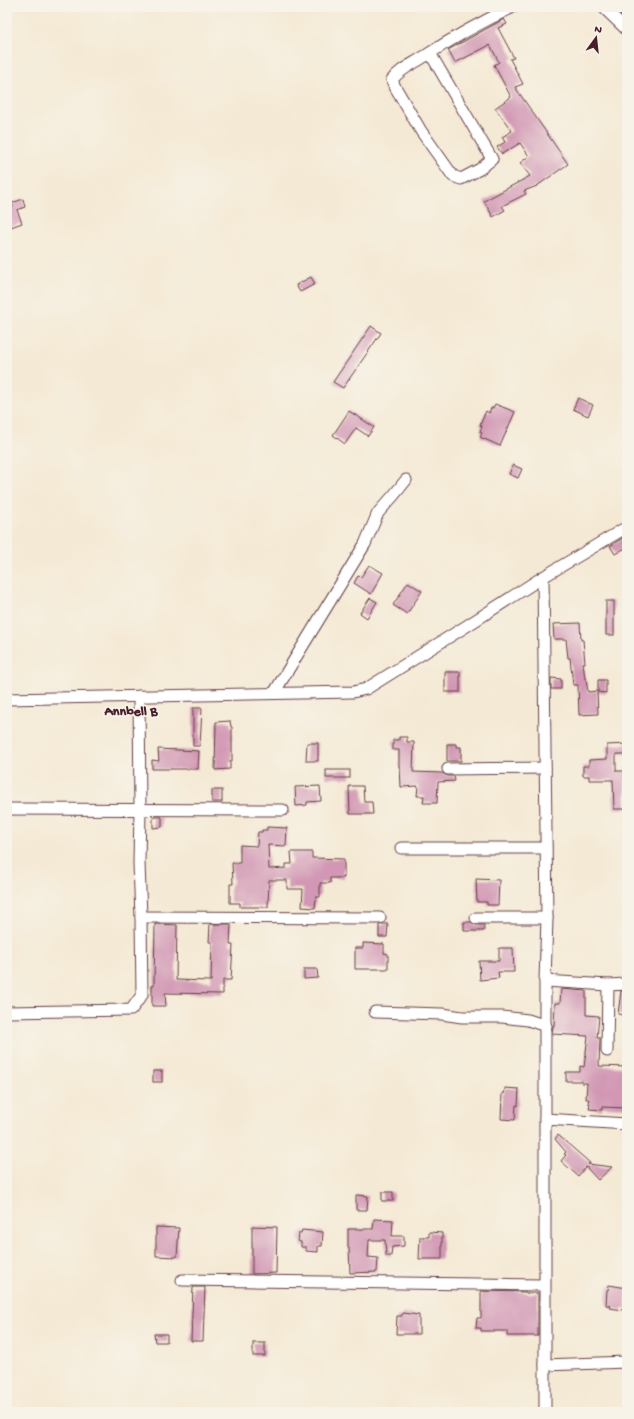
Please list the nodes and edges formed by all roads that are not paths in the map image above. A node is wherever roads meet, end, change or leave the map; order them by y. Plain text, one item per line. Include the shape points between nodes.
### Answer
1 (513, 7) edge
2 (603, 7) edge
3 (627, 30) edge
4 (430, 53) junction
5 (406, 480) dead end
6 (627, 527) edge
7 (543, 577) junction
8 (274, 693) junction
9 (139, 696) junction
10 (7, 699) edge
11 (545, 768) junction
12 (448, 769) dead end
13 (7, 809) edge
14 (140, 809) junction
15 (283, 810) dead end
16 (401, 848) dead end
17 (546, 848) junction
18 (142, 917) junction
19 (380, 918) dead end
20 (476, 918) dead end
21 (547, 918) junction
22 (545, 981) junction
23 (627, 984) edge
24 (608, 985) junction
25 (7, 1012) edge
26 (375, 1012) dead end
27 (546, 1026) junction
28 (607, 1050) dead end
29 (545, 1119) junction
30 (627, 1124) edge
31 (182, 1280) dead end
32 (544, 1285) junction
33 (627, 1362) edge
34 (545, 1365) junction
35 (545, 1412) edge

1 - 4 street via 486,19
2 - 3 street
4 - 4 street via 392,80 421,131 454,176 461,179 492,159
5 - 8 street via 378,514 365,544
6 - 7 street
7 - 8 street via 366,689 352,692
7 - 11 street
8 - 9 street
9 - 10 street
9 - 14 street
11 - 12 street
11 - 17 street
13 - 14 street
14 - 15 street
14 - 18 street
16 - 17 street
17 - 21 street
18 - 19 street
18 - 25 street via 142,995 131,1010
20 - 21 street
21 - 22 street
22 - 24 street
22 - 27 street
23 - 24 street
24 - 28 street
26 - 27 street via 502,1017 528,1020
27 - 29 street
29 - 30 street
29 - 32 street
31 - 32 street
32 - 34 street
33 - 34 street
34 - 35 street

